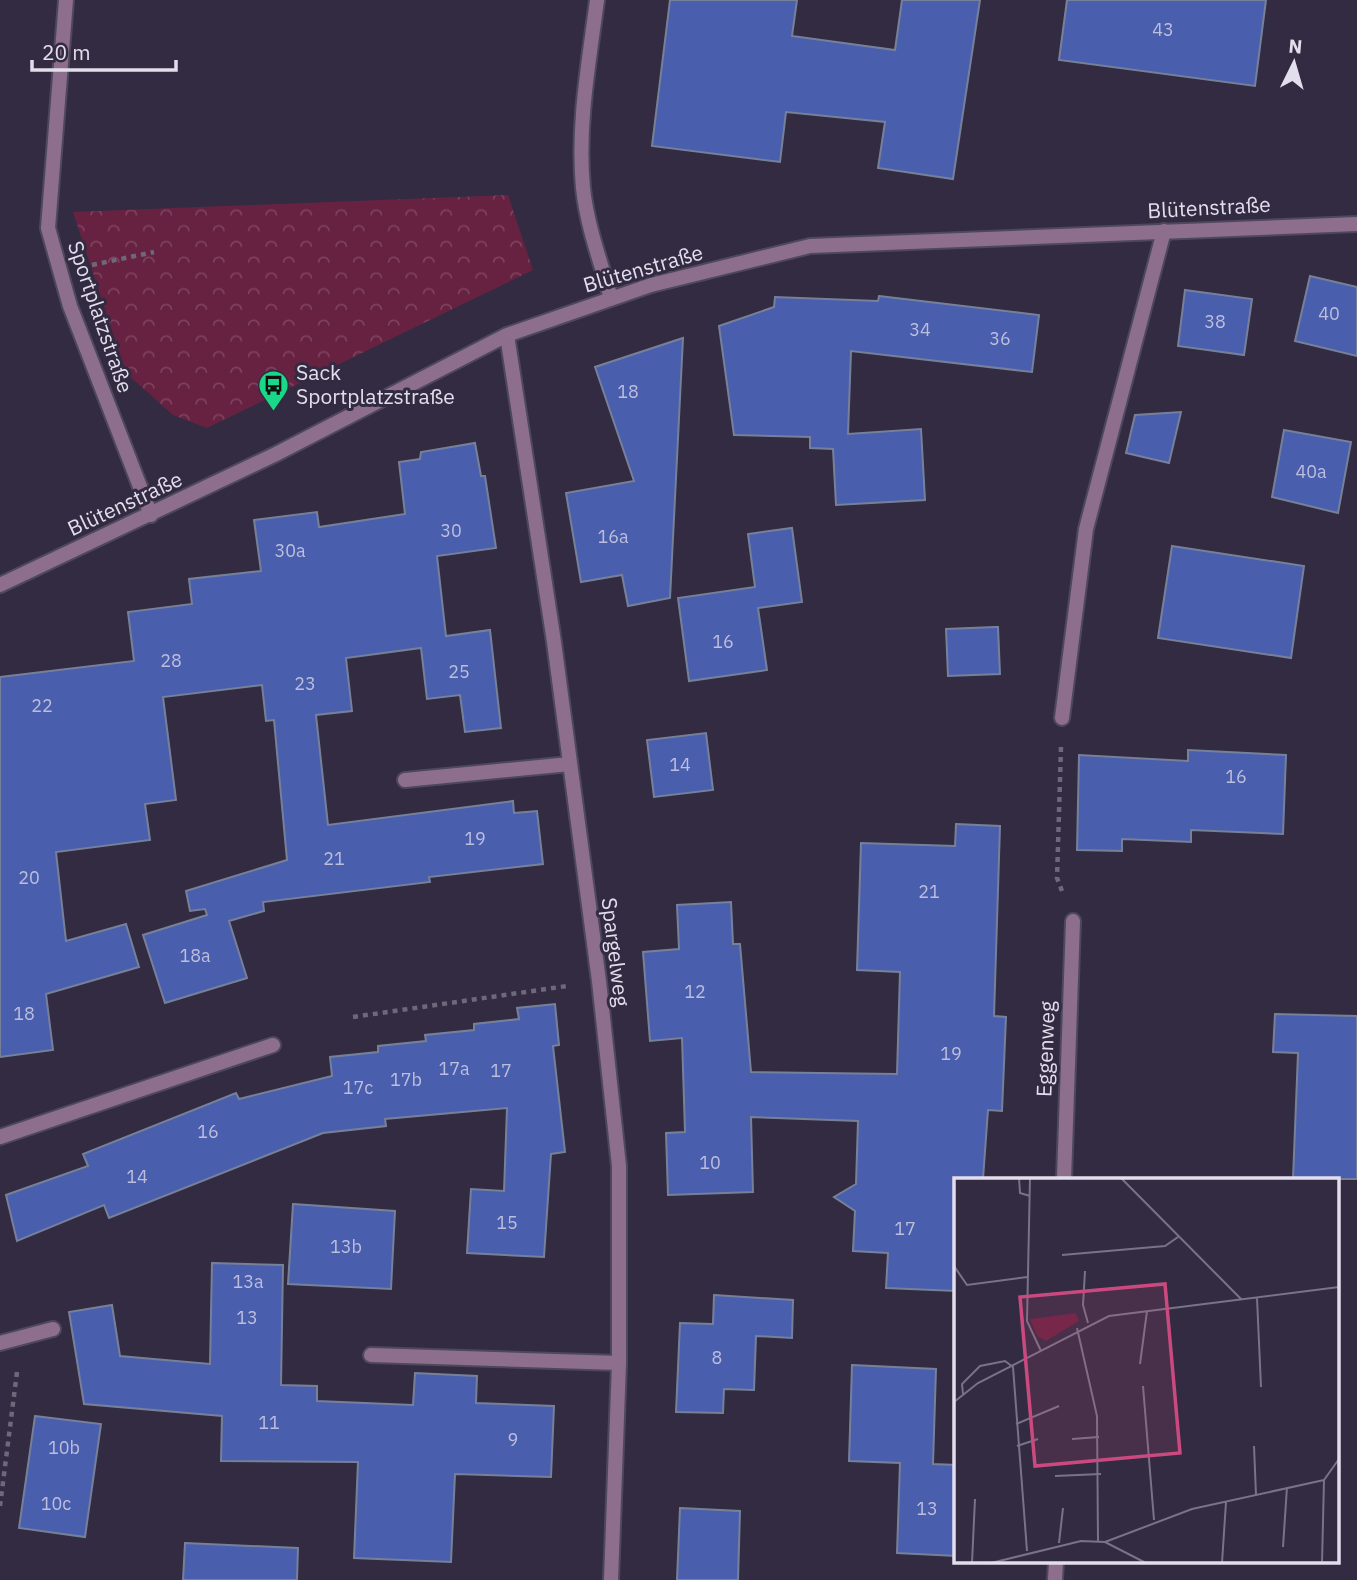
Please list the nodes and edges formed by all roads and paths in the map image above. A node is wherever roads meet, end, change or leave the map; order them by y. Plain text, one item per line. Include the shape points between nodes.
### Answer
1 (66, 0) edge
2 (597, 0) edge
3 (1357, 224) edge
4 (1164, 231) junction
5 (154, 252) dead end
6 (60, 271) junction
7 (611, 298) junction
8 (507, 335) junction
9 (151, 515) junction
10 (0, 585) edge
11 (1062, 718) joint
12 (569, 764) junction
13 (405, 780) dead end
14 (1073, 921) joint
15 (598, 981) junction
16 (353, 1017) dead end
17 (273, 1045) dead end
18 (0, 1137) edge
19 (1064, 1178) edge
20 (53, 1329) dead end
21 (22, 1338) junction
22 (0, 1343) edge
23 (371, 1355) dead end
24 (619, 1363) junction
25 (0, 1506) edge
26 (1056, 1562) edge
27 (611, 1580) edge
28 (1055, 1580) edge

1 - 6 street, Sportplatzstraße via 48,228
2 - 7 street via 581,123 583,189
3 - 4 street, Blütenstraße
4 - 7 street, Blütenstraße via 810,246
4 - 11 street via 1086,529
5 - 6 path
6 - 9 street, Sportplatzstraße
7 - 8 street, Blütenstraße
8 - 9 street, Blütenstraße
8 - 12 street, Spargelweg
9 - 10 street, Blütenstraße
11 - 14 path via 1057,878
12 - 13 street
12 - 15 street, Spargelweg
14 - 19 street, Eggenweg
15 - 16 path
15 - 24 street, Spargelweg via 619,1166
17 - 18 street
20 - 21 street
21 - 22 street
21 - 25 path
23 - 24 street
24 - 27 street, Spargelweg
26 - 28 street

